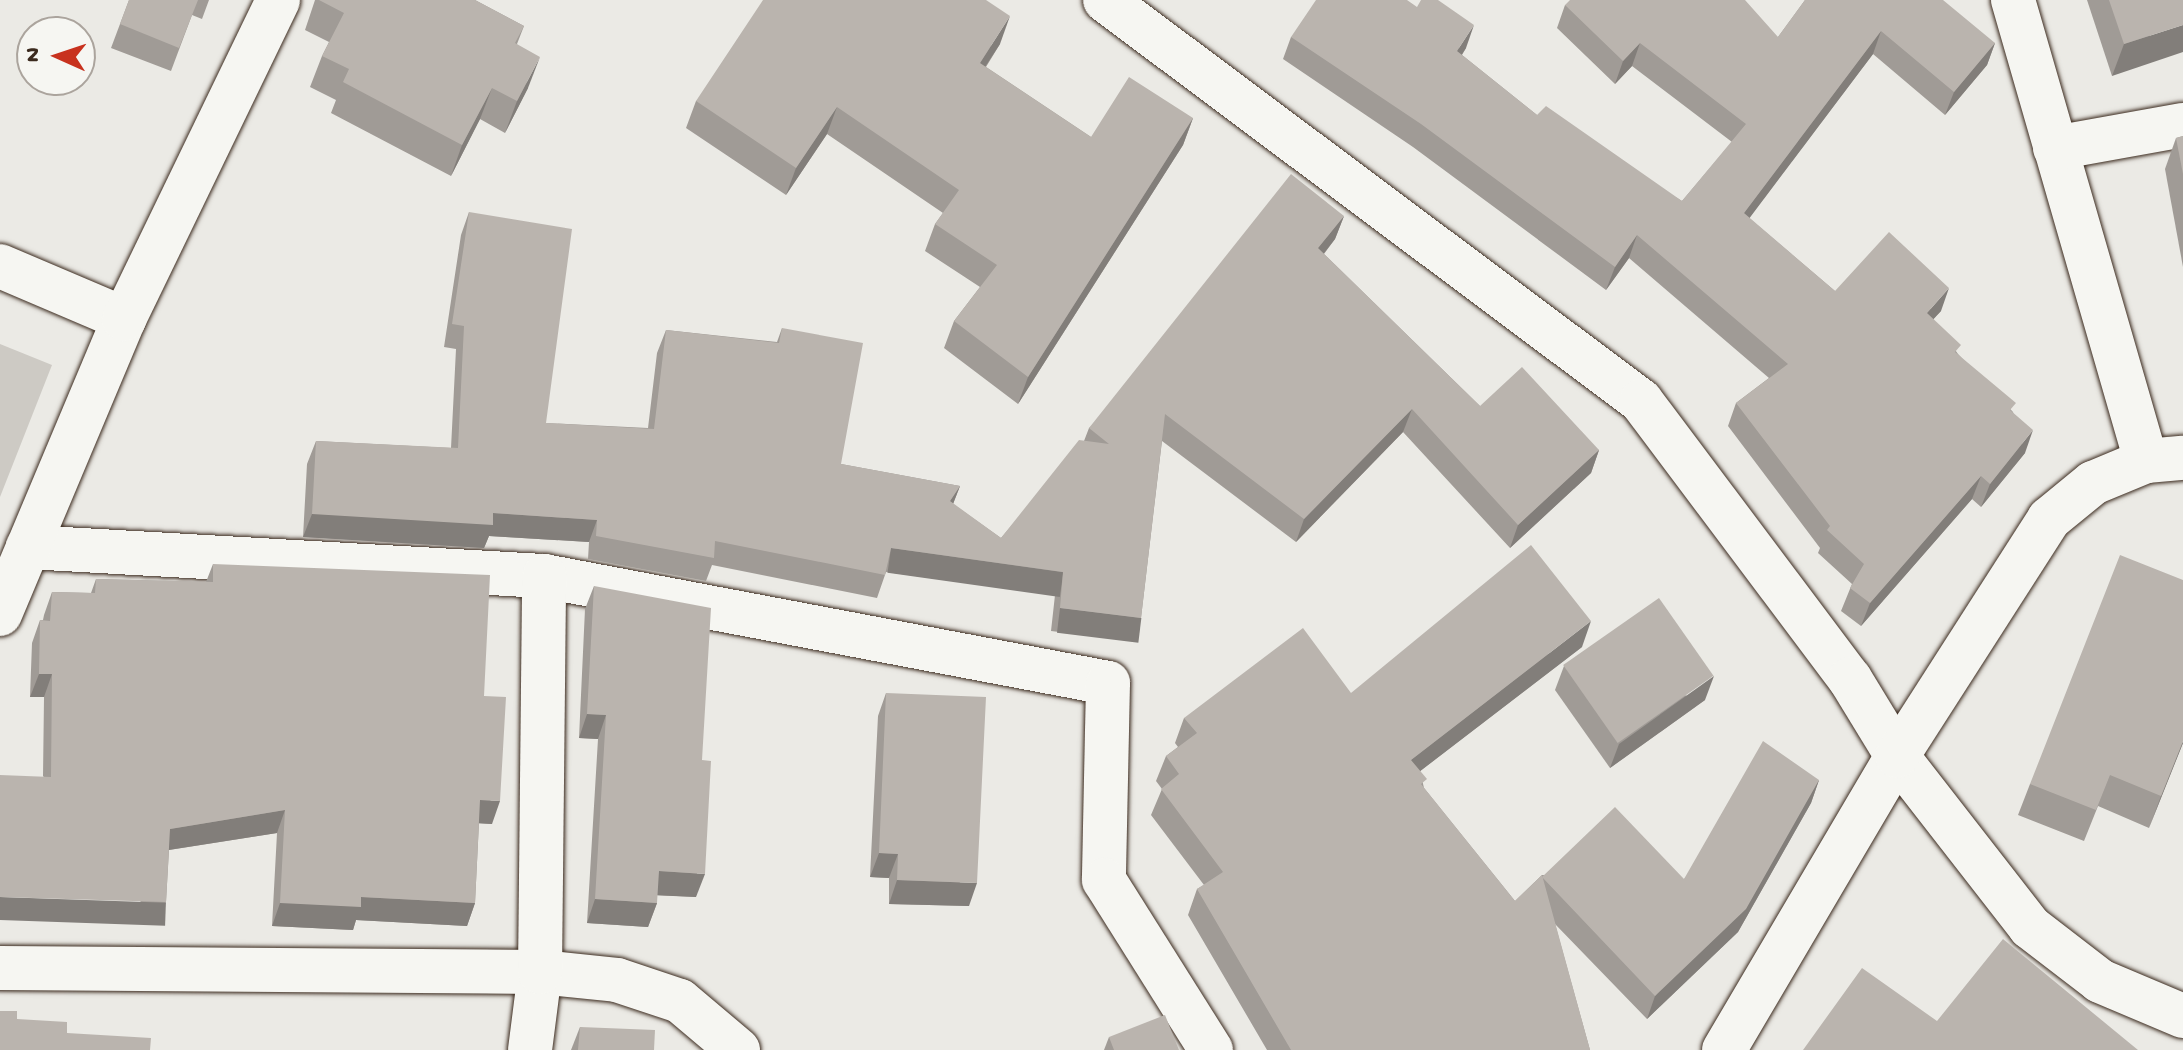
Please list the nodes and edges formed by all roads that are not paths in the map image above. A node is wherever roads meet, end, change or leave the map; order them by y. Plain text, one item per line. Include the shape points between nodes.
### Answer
1 (278, 0) edge
2 (1105, 0) edge
3 (2013, 0) edge
4 (2183, 125) edge
5 (2055, 148) junction
6 (0, 266) edge
7 (124, 319) junction
8 (2165, 460) edge
9 (28, 547) junction
10 (544, 576) junction
11 (0, 614) edge
12 (1897, 756) junction
13 (0, 968) edge
14 (540, 972) junction
15 (2183, 1016) edge
16 (530, 1050) edge
17 (738, 1050) edge
18 (1211, 1050) edge
19 (1724, 1050) edge

1 - 7 street
2 - 12 street via 1641,401 1850,679
3 - 5 street
4 - 5 street
5 - 8 street
6 - 7 street
7 - 9 street
8 - 12 street via 2093,483 2049,519
9 - 10 street
9 - 11 street
10 - 14 street
10 - 18 street via 1108,683 1104,880
12 - 15 street via 2030,927 2100,981
12 - 19 street
13 - 14 street
14 - 16 street
14 - 17 street via 617,980 680,1001

